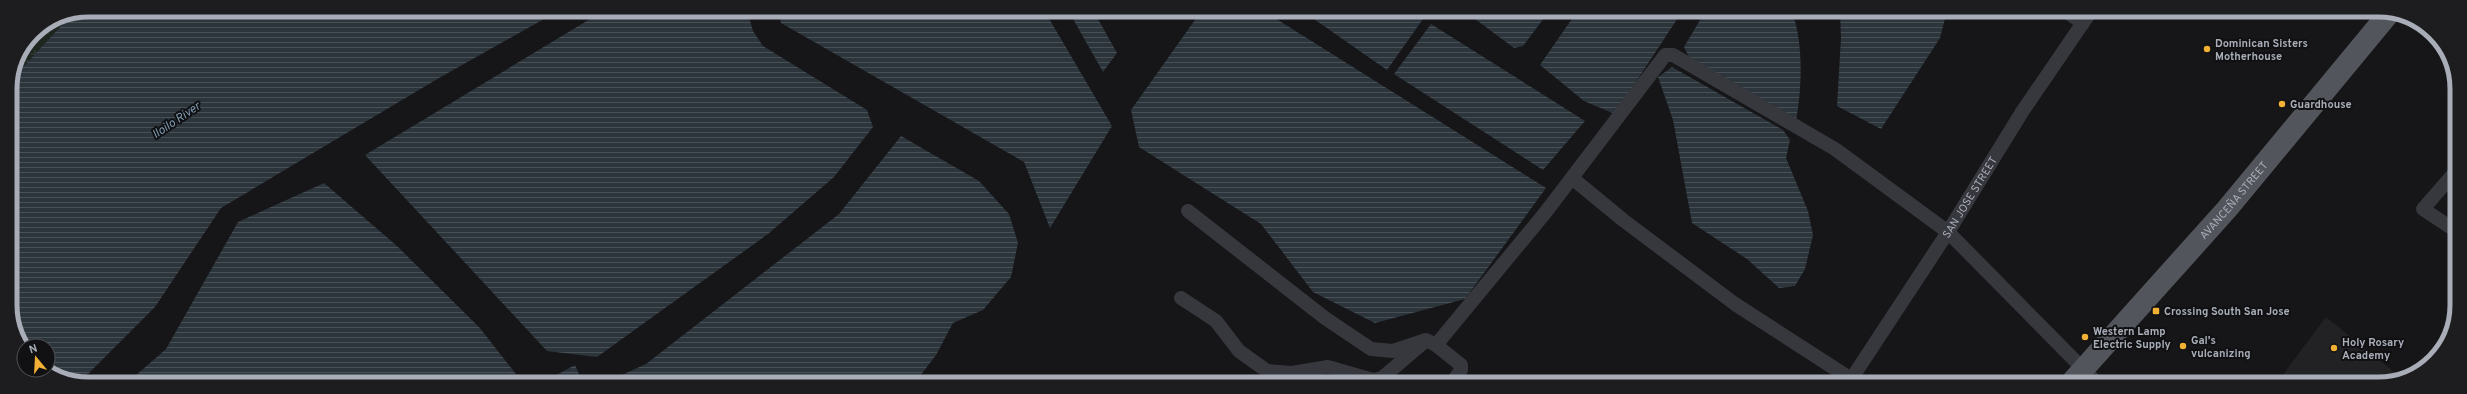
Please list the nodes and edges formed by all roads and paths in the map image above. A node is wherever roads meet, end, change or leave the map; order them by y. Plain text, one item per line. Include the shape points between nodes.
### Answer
1 (2074, 17) edge
2 (2087, 17) edge
3 (2385, 18) edge
4 (2083, 23) junction
5 (1572, 178) junction
6 (2450, 178) edge
7 (1188, 211) dead end
8 (2450, 227) edge
9 (1948, 232) junction
10 (1181, 298) dead end
11 (1431, 342) junction
12 (1363, 377) edge
13 (1383, 377) edge
14 (1456, 377) edge
15 (1844, 377) edge
16 (1853, 377) edge
17 (2076, 377) edge

1 - 4 street
2 - 4 street, SAN JOSE STREET
3 - 17 main road, AVANCEÑA STREET via 2227,209
4 - 9 street, SAN JOSE STREET via 2022,112
5 - 9 street via 1660,62 1665,56 1673,55 1835,149
5 - 11 street
5 - 15 street via 1623,220 1735,304
6 - 8 street via 2423,209
7 - 11 street via 1325,318 1371,349 1393,351
9 - 16 street, SAN JOSE STREET
9 - 17 street
10 - 12 street via 1216,321 1239,351 1267,371 1292,373 1328,367
11 - 13 street
11 - 14 street via 1461,365

